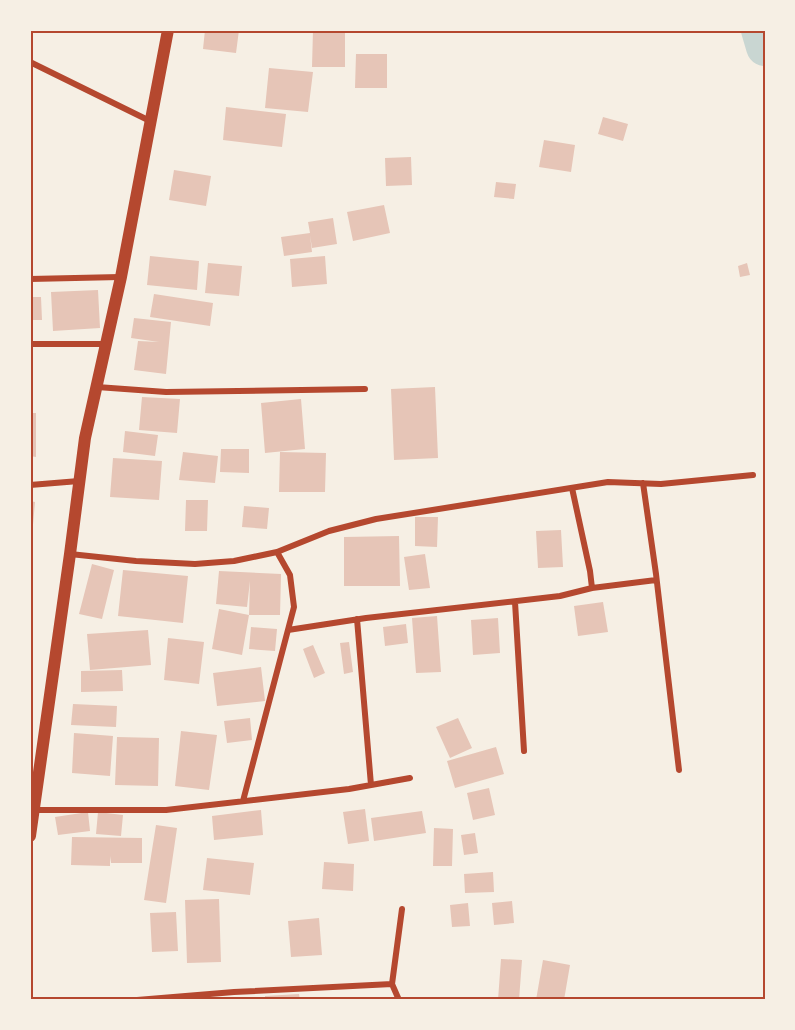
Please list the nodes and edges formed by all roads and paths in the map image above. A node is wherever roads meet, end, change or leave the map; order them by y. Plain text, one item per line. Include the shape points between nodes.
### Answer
1 (168, 30) edge
2 (30, 62) edge
3 (150, 121) junction
4 (121, 277) junction
5 (30, 279) edge
6 (30, 344) edge
7 (106, 344) junction
8 (96, 387) junction
9 (365, 389) dead end
10 (753, 475) dead end
11 (79, 481) junction
12 (642, 483) junction
13 (30, 484) edge
14 (572, 488) junction
15 (277, 552) junction
16 (70, 554) junction
17 (656, 580) junction
18 (592, 588) junction
19 (515, 602) junction
20 (357, 619) junction
21 (288, 630) junction
22 (524, 751) dead end
23 (680, 770) dead end
24 (410, 778) dead end
25 (370, 785) junction
26 (243, 801) junction
27 (32, 817) edge
28 (30, 836) edge
29 (402, 909) dead end
30 (392, 984) junction
31 (137, 1000) edge
32 (399, 1000) edge

1 - 3 main road
2 - 3 street
3 - 4 main road
4 - 5 street
4 - 7 main road
6 - 7 street
7 - 8 main road
8 - 9 street via 166,392
8 - 11 main road
10 - 12 street
11 - 13 street
11 - 16 main road
12 - 14 street via 608,482
12 - 17 street
14 - 15 street via 376,519 329,531
14 - 18 street
15 - 16 street via 195,564
15 - 21 street via 290,575 294,607
16 - 27 main road
17 - 18 street
17 - 23 street
18 - 19 street
19 - 20 street
19 - 22 street
20 - 21 street
20 - 25 street
21 - 26 street
24 - 25 street
25 - 26 street
26 - 27 street via 166,810
27 - 28 main road
29 - 30 street
30 - 31 street
30 - 32 street

